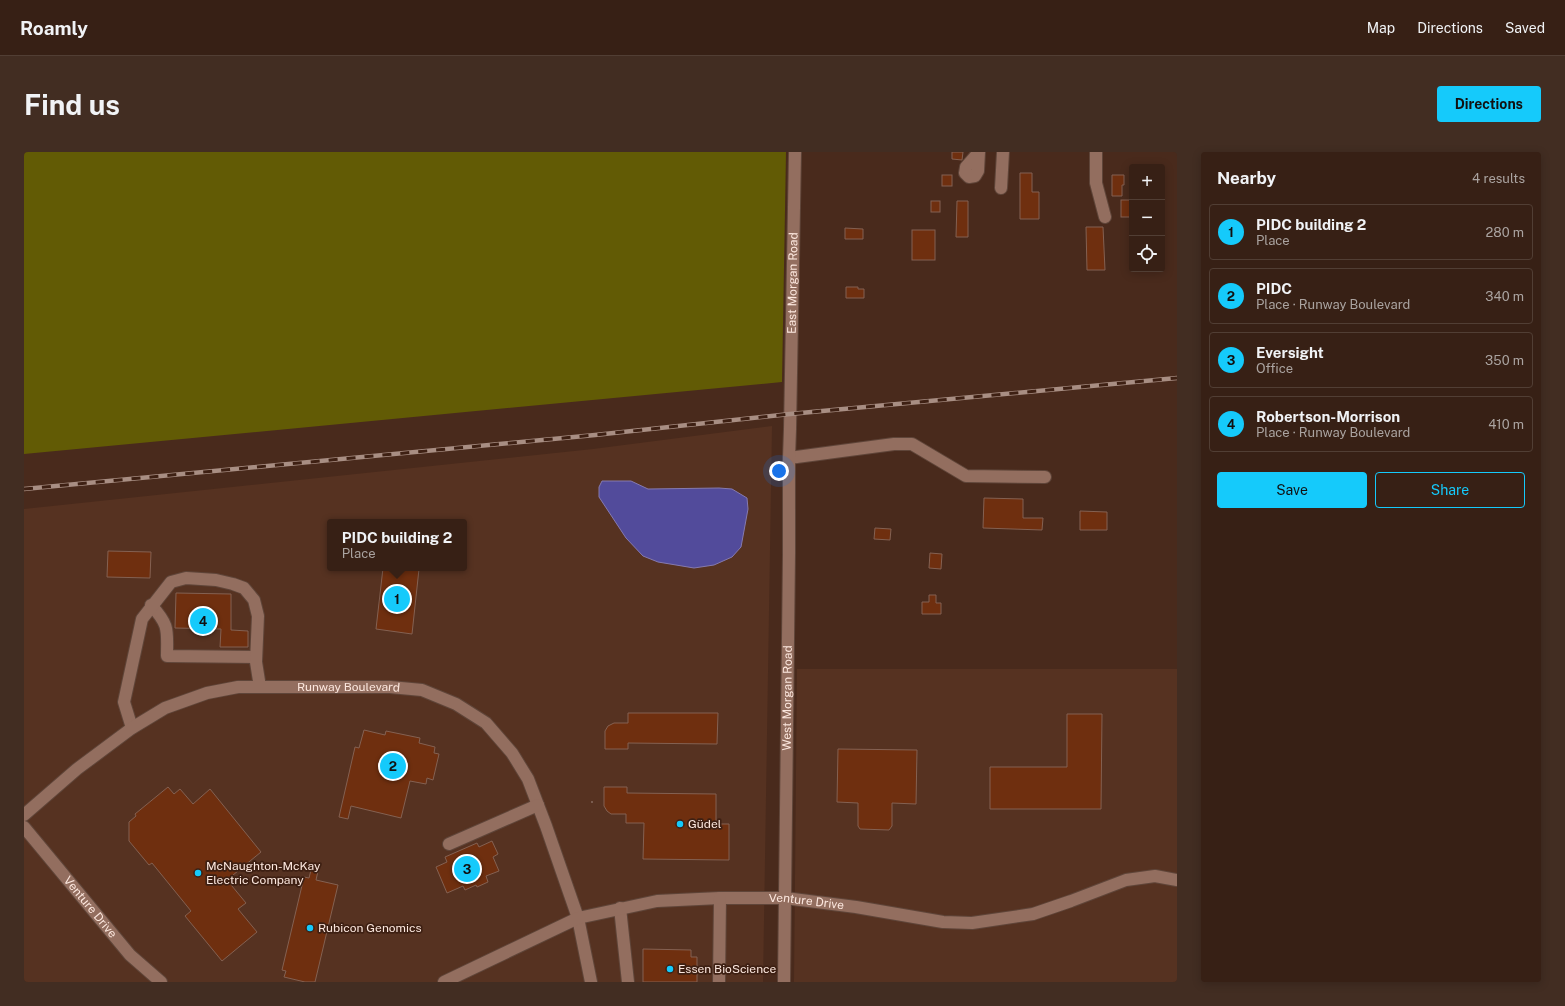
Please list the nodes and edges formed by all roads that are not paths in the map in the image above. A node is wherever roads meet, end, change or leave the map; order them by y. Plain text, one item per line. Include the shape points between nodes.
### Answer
1 (795, 152) edge
2 (1003, 152) edge
3 (1096, 152) edge
4 (1001, 188) dead end
5 (1105, 217) dead end
6 (790, 414) joint
7 (789, 458) junction
8 (1045, 477) dead end
9 (151, 605) junction
10 (256, 657) junction
11 (260, 687) junction
12 (132, 728) junction
13 (538, 805) junction
14 (24, 815) edge
15 (24, 828) edge
16 (450, 844) dead end
17 (1177, 880) edge
18 (720, 898) junction
19 (786, 898) junction
20 (620, 908) junction
21 (578, 918) junction
22 (161, 982) edge
23 (444, 982) edge
24 (590, 982) edge
25 (628, 982) edge
26 (719, 982) edge
27 (784, 982) edge

1 - 6 street, East Morgan Road
2 - 4 street
3 - 5 street via 1096,183
6 - 7 street, West Morgan Road
7 - 8 street via 912,444 966,476
7 - 19 street, West Morgan Road
9 - 10 street via 167,628 167,656
9 - 10 street via 171,582 186,578 216,580 244,588 254,600 258,616
9 - 12 street via 142,619 124,702
10 - 11 street
11 - 12 street, Runway Boulevard via 238,686 207,693 165,708
11 - 13 street, Runway Boulevard via 390,687 422,690 456,704 486,723 512,753 528,779
12 - 14 street, Runway Boulevard via 77,769
13 - 16 street
13 - 21 street, Runway Boulevard
15 - 22 street, Venture Drive via 130,955
17 - 19 street, Venture Drive via 1155,876 1126,880 1033,914 972,923 943,922
18 - 19 street, Venture Drive
18 - 20 street, Venture Drive via 657,901
18 - 26 street
19 - 27 street, West Morgan Road
20 - 21 street, Venture Drive
20 - 25 street
21 - 23 street, Venture Drive
21 - 24 street, Runway Boulevard

